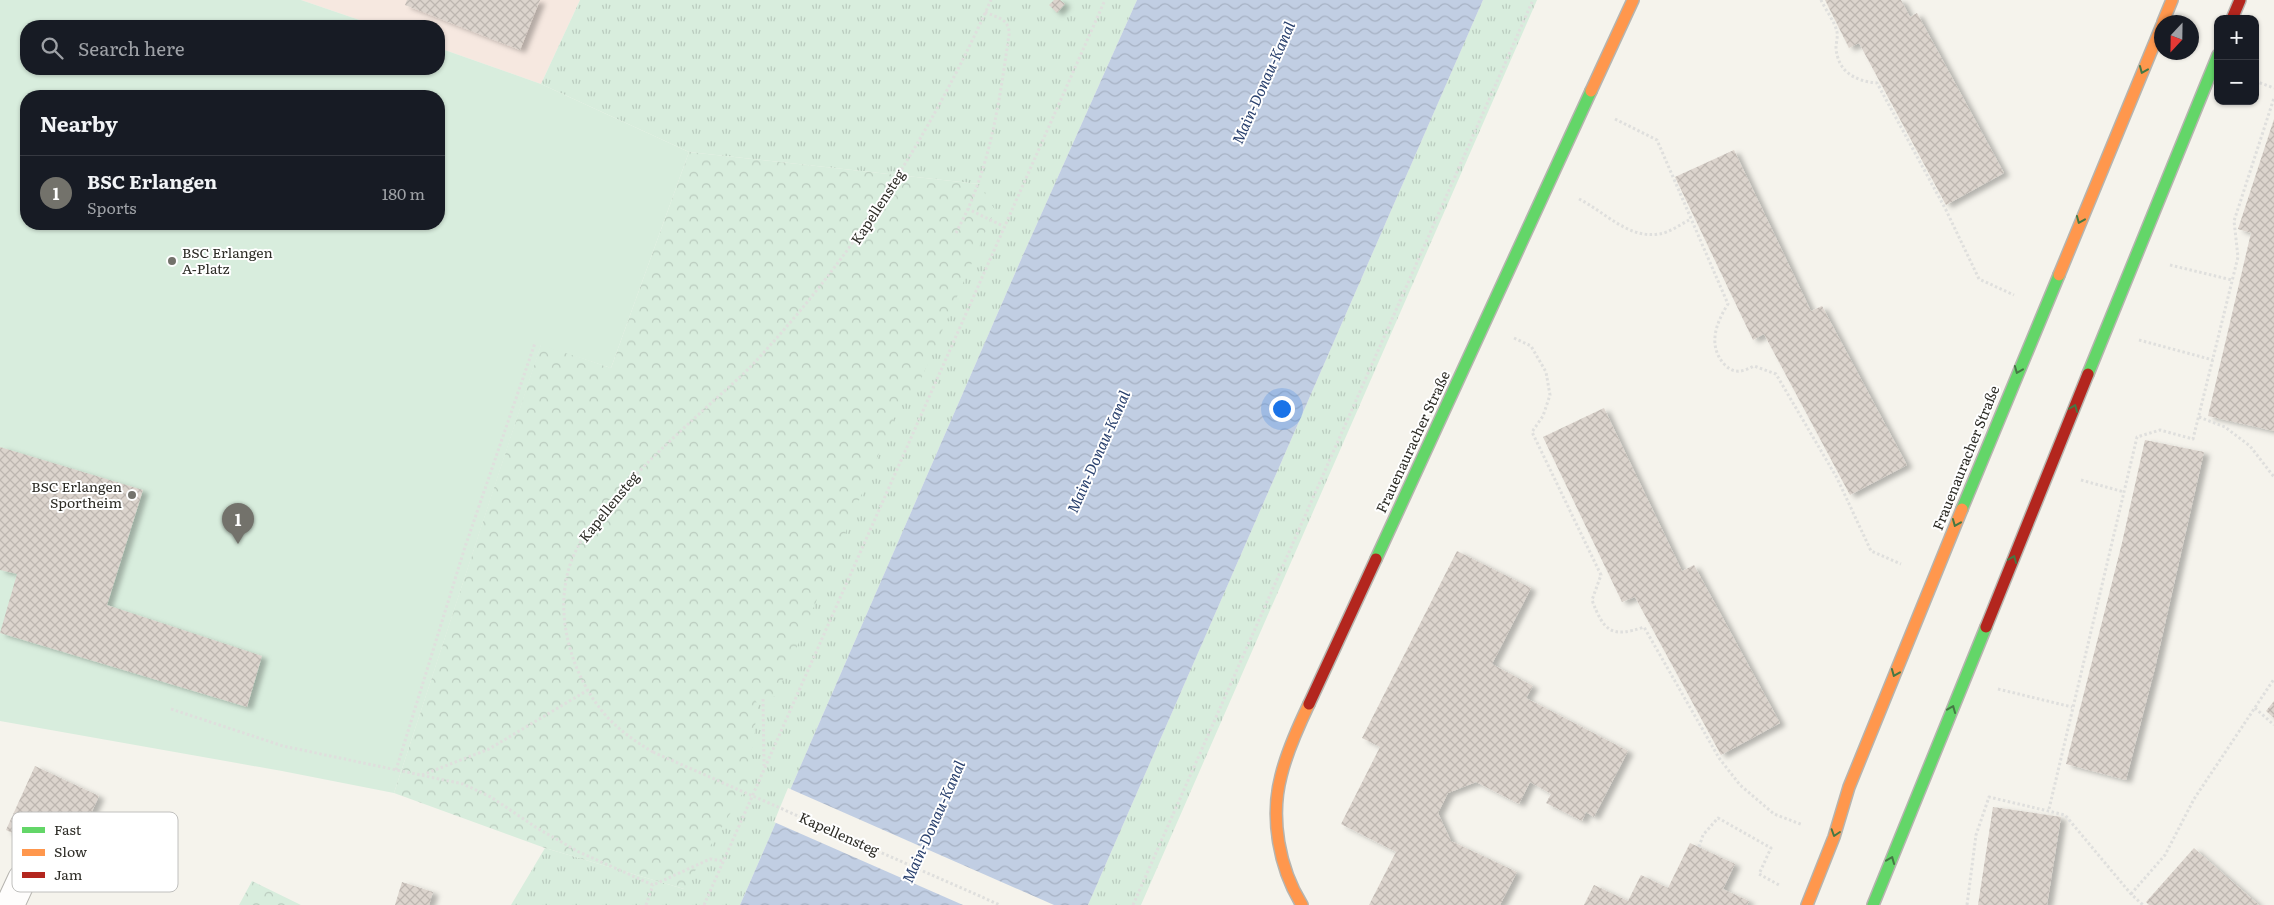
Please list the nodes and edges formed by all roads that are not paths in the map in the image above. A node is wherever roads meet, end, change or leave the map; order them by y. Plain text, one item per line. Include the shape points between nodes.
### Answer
1 (1633, 0) edge
2 (2172, 0) edge
3 (2240, 0) edge
4 (2166, 15) edge
5 (2234, 15) edge
6 (2154, 43) edge
7 (2216, 60) edge
8 (16, 892) edge
9 (1808, 902) edge
10 (10, 905) edge
11 (1302, 905) edge
12 (1872, 905) edge

1 - 11 main road, Frauenauracher Straße via 1296,732 1278,783 1277,827 1287,873
2 - 4 main road, Frauenauracher Straße
3 - 5 main road
6 -> 9 main road, Frauenauracher Straße via 1849,787 1834,837
12 -> 7 main road
8 - 10 street

